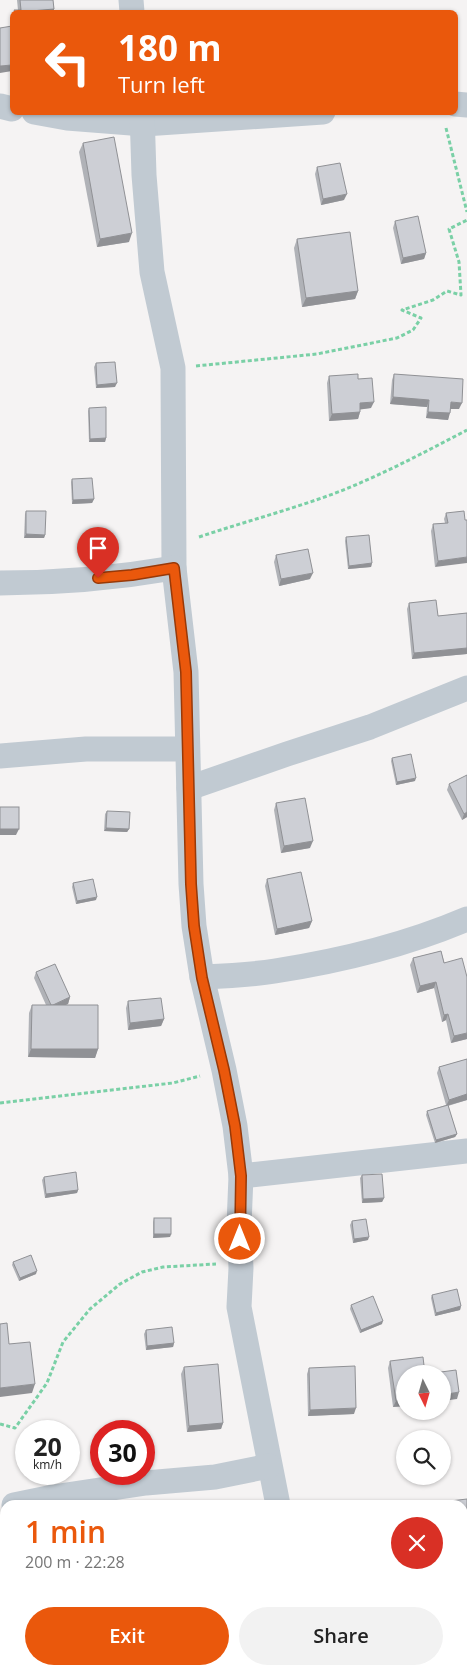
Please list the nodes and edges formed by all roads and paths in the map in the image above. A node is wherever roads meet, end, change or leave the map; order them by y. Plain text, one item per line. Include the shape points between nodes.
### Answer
1 (50, 115) edge
2 (232, 115) edge
3 (450, 115) edge
4 (143, 118) edge
5 (467, 212) edge
6 (467, 220) edge
7 (173, 368) junction
8 (467, 430) edge
9 (174, 557) junction
10 (0, 583) edge
11 (467, 688) edge
12 (187, 749) junction
13 (0, 756) edge
14 (189, 788) junction
15 (467, 919) edge
16 (202, 978) junction
17 (224, 1070) junction
18 (0, 1103) edge
19 (467, 1151) edge
20 (241, 1176) junction
21 (241, 1268) junction
22 (0, 1424) edge
23 (270, 1466) junction
24 (38, 1500) edge
25 (277, 1500) edge

1 - 4 street
2 - 4 street
3 - 5 path
4 - 7 street via 152,272
6 - 7 path via 448,229 459,262 460,295 447,291 433,300 402,310 421,318 413,330 397,338 317,354
7 - 9 street
8 - 9 path via 398,467
9 - 10 street via 132,575 47,583
9 - 12 street via 186,672
11 - 14 street via 370,727
12 - 13 street via 86,749
12 - 14 street
14 - 16 street via 191,893
15 - 16 street via 350,958 273,972
16 - 17 street
17 - 18 path via 173,1083
17 - 20 street
19 - 20 street
20 - 21 street
21 - 22 path via 212,1263 163,1267 142,1272 120,1284 76,1324 63,1342 47,1383 15,1428
21 - 23 street via 239,1307
23 - 24 street via 215,1477 146,1483
23 - 25 street

